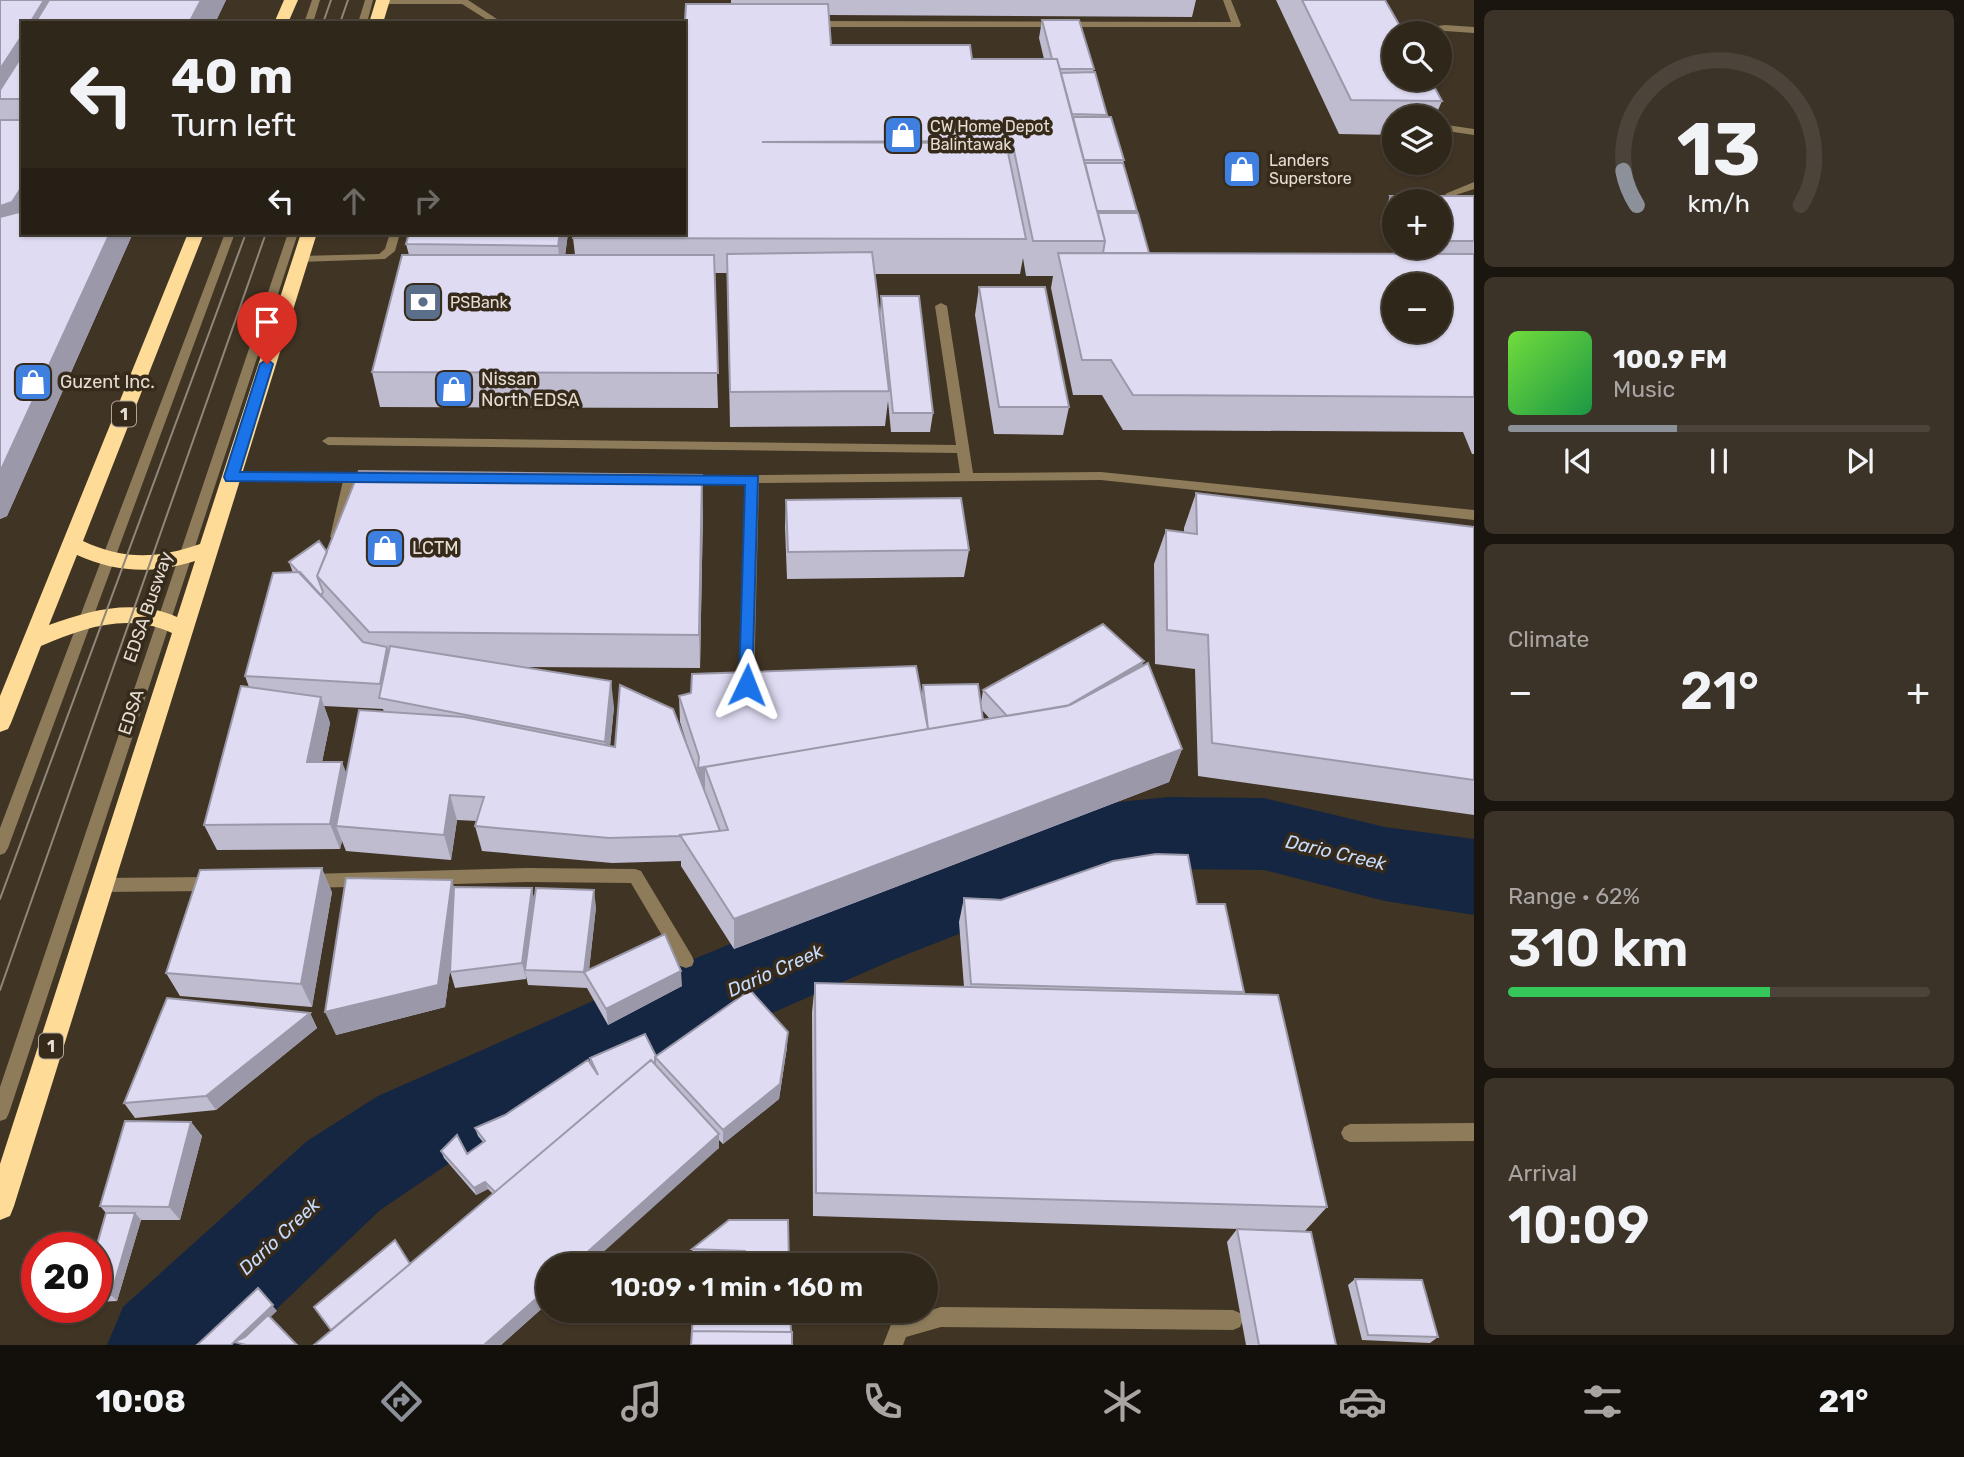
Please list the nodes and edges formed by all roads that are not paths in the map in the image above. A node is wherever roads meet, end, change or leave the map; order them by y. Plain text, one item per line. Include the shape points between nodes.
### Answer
1 (291, 0) edge
2 (316, 0) edge
3 (378, 0) edge
4 (464, 0) edge
5 (1227, 0) edge
6 (282, 21) edge
7 (309, 21) edge
8 (363, 21) edge
9 (376, 21) edge
10 (496, 21) edge
11 (799, 24) edge
12 (1452, 28) edge
13 (1474, 30) edge
14 (1452, 129) edge
15 (1474, 132) edge
16 (1474, 185) edge
17 (1452, 193) edge
18 (195, 235) edge
19 (229, 235) edge
20 (292, 235) edge
21 (308, 235) edge
22 (394, 235) edge
23 (300, 259) junction
24 (941, 306) dead end
25 (328, 441) dead end
26 (963, 449) junction
27 (967, 476) junction
28 (231, 477) junction
29 (350, 477) junction
30 (392, 477) edge
31 (669, 479) edge
32 (753, 480) junction
33 (1474, 515) edge
34 (72, 544) junction
35 (208, 549) junction
36 (331, 556) edge
37 (186, 558) junction
38 (108, 561) junction
39 (87, 618) junction
40 (174, 624) junction
41 (34, 640) junction
42 (747, 685) edge
43 (0, 723) edge
44 (0, 848) edge
45 (292, 882) edge
46 (223, 884) edge
47 (102, 885) junction
48 (686, 961) dead end
49 (0, 1114) edge
50 (1474, 1132) edge
51 (1350, 1133) dead end
52 (0, 1206) edge
53 (1233, 1320) dead end
54 (893, 1345) edge

1 - 6 highway
2 - 7 lane
3 - 4 lane
3 - 8 lane
3 - 9 highway
4 - 10 lane
5 - 11 lane via 1237,25
12 - 13 lane
14 - 15 lane
16 - 17 lane
18 - 34 highway, 1
19 - 38 lane
20 - 37 lane, EDSA Busway
21 - 23 highway, EDSA / 1
22 - 23 lane via 390,251 381,257
23 - 28 highway, EDSA / 1
24 - 26 lane
25 - 26 lane
26 - 27 lane
27 - 32 lane
27 - 33 lane via 1101,476
28 - 29 lane
28 - 35 highway, EDSA / 1
29 - 30 lane
29 - 36 lane
31 - 32 lane
32 - 42 lane
34 - 38 highway
34 - 41 highway, 1
35 - 37 highway
35 - 40 highway, EDSA / 1
37 - 38 highway via 137,566
37 - 40 lane, EDSA Busway
38 - 39 lane
39 - 40 highway via 128,612
39 - 41 highway
39 - 44 lane
40 - 47 highway, EDSA / 1
40 - 49 lane, EDSA Busway
41 - 43 highway, 1
45 - 48 lane via 635,876
46 - 47 lane
47 - 52 highway, EDSA / 1
50 - 51 lane
53 - 54 lane via 941,1317 899,1329

